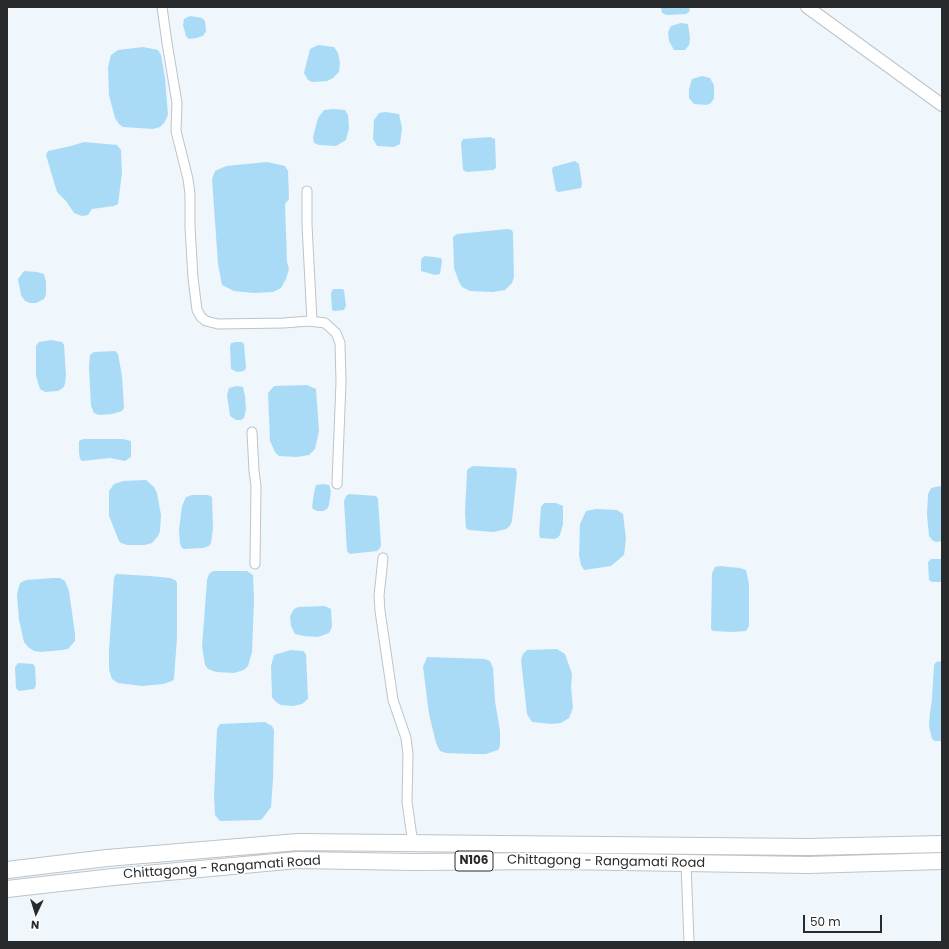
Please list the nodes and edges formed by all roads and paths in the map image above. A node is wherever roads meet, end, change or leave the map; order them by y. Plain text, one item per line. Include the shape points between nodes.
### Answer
1 (162, 7) edge
2 (807, 7) edge
3 (942, 105) edge
4 (307, 191) dead end
5 (312, 321) junction
6 (252, 432) dead end
7 (337, 484) dead end
8 (383, 558) dead end
9 (255, 564) dead end
10 (413, 844) junction
11 (942, 844) edge
12 (942, 861) edge
13 (686, 863) junction
14 (7, 870) edge
15 (7, 889) edge
16 (688, 942) edge

1 - 5 street via 177,103 176,132 190,194 193,278 197,310 206,321 218,324
2 - 3 street
4 - 5 street
5 - 7 street via 325,323 336,332 340,343
6 - 9 street via 256,486
8 - 10 street via 380,611 393,700 406,738 407,802
10 - 11 highway, Chittagong - Rangamati Road / N106
10 - 14 highway, Chittagong - Rangamati Road / N106 via 298,842 107,858
12 - 13 highway, Chittagong - Rangamati Road / N106
13 - 15 highway, Chittagong - Rangamati Road / N106 via 298,860
13 - 16 street

